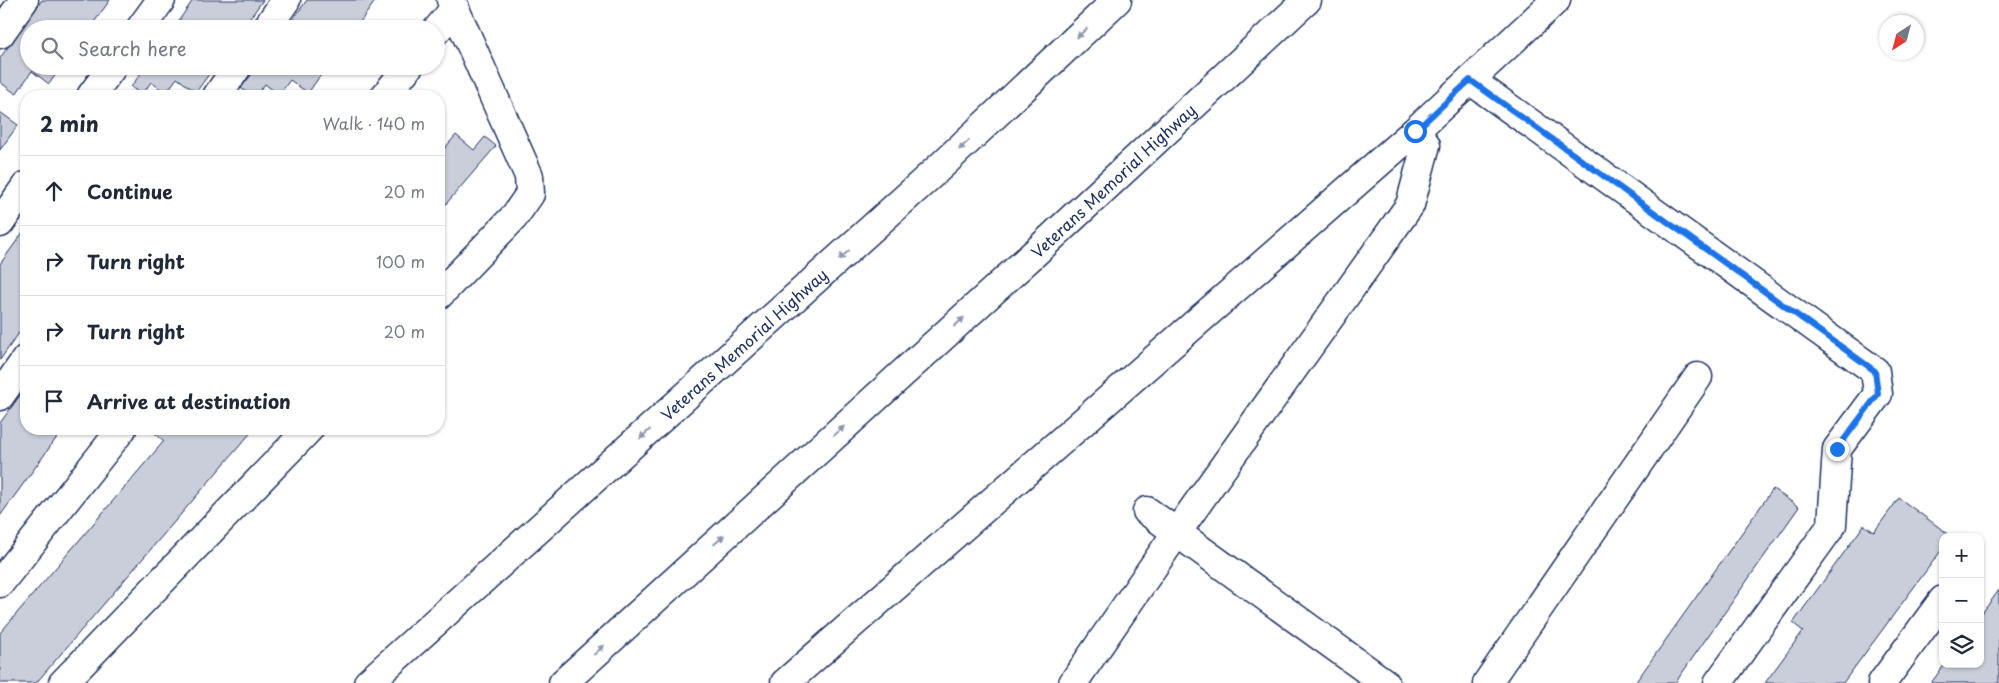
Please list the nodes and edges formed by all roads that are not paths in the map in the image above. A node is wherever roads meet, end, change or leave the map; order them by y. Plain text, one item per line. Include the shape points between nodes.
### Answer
1 (24, 0) edge
2 (161, 0) edge
3 (286, 0) edge
4 (1117, 0) edge
5 (1307, 0) edge
6 (1556, 0) edge
7 (453, 4) edge
8 (147, 20) edge
9 (272, 20) edge
10 (443, 20) edge
11 (0, 34) edge
12 (106, 75) edge
13 (232, 75) edge
14 (402, 75) edge
15 (1470, 80) junction
16 (95, 90) edge
17 (221, 90) edge
18 (390, 90) edge
19 (1415, 131) junction
20 (20, 195) edge
21 (0, 223) edge
22 (445, 289) edge
23 (20, 368) edge
24 (1698, 377) dead end
25 (0, 396) edge
26 (117, 435) edge
27 (303, 435) edge
28 (1148, 512) dead end
29 (1177, 532) junction
30 (0, 583) edge
31 (1939, 605) edge
32 (63, 683) edge
33 (368, 683) edge
34 (563, 683) edge
35 (785, 683) edge
36 (1073, 683) edge
37 (1384, 683) edge
38 (1487, 683) edge
39 (1718, 683) edge
40 (1882, 683) edge

1 - 11 main road
2 - 8 main road
3 - 9 main road
4 -> 33 main road, Veterans Memorial Highway via 942,166
34 -> 5 main road, Veterans Memorial Highway
6 - 15 main road
7 - 10 main road
7 - 22 main road via 529,176 530,194 514,217
12 - 16 main road
13 - 17 main road
14 - 18 main road
15 - 19 main road
15 - 39 main road via 1875,371 1878,394 1837,449 1832,525
19 - 29 main road via 1426,145 1410,205
19 - 35 main road
20 - 21 main road
23 - 25 main road
24 - 38 main road
26 - 30 main road
27 - 32 main road
28 - 29 main road
29 - 36 main road
29 - 37 main road
31 - 40 main road

